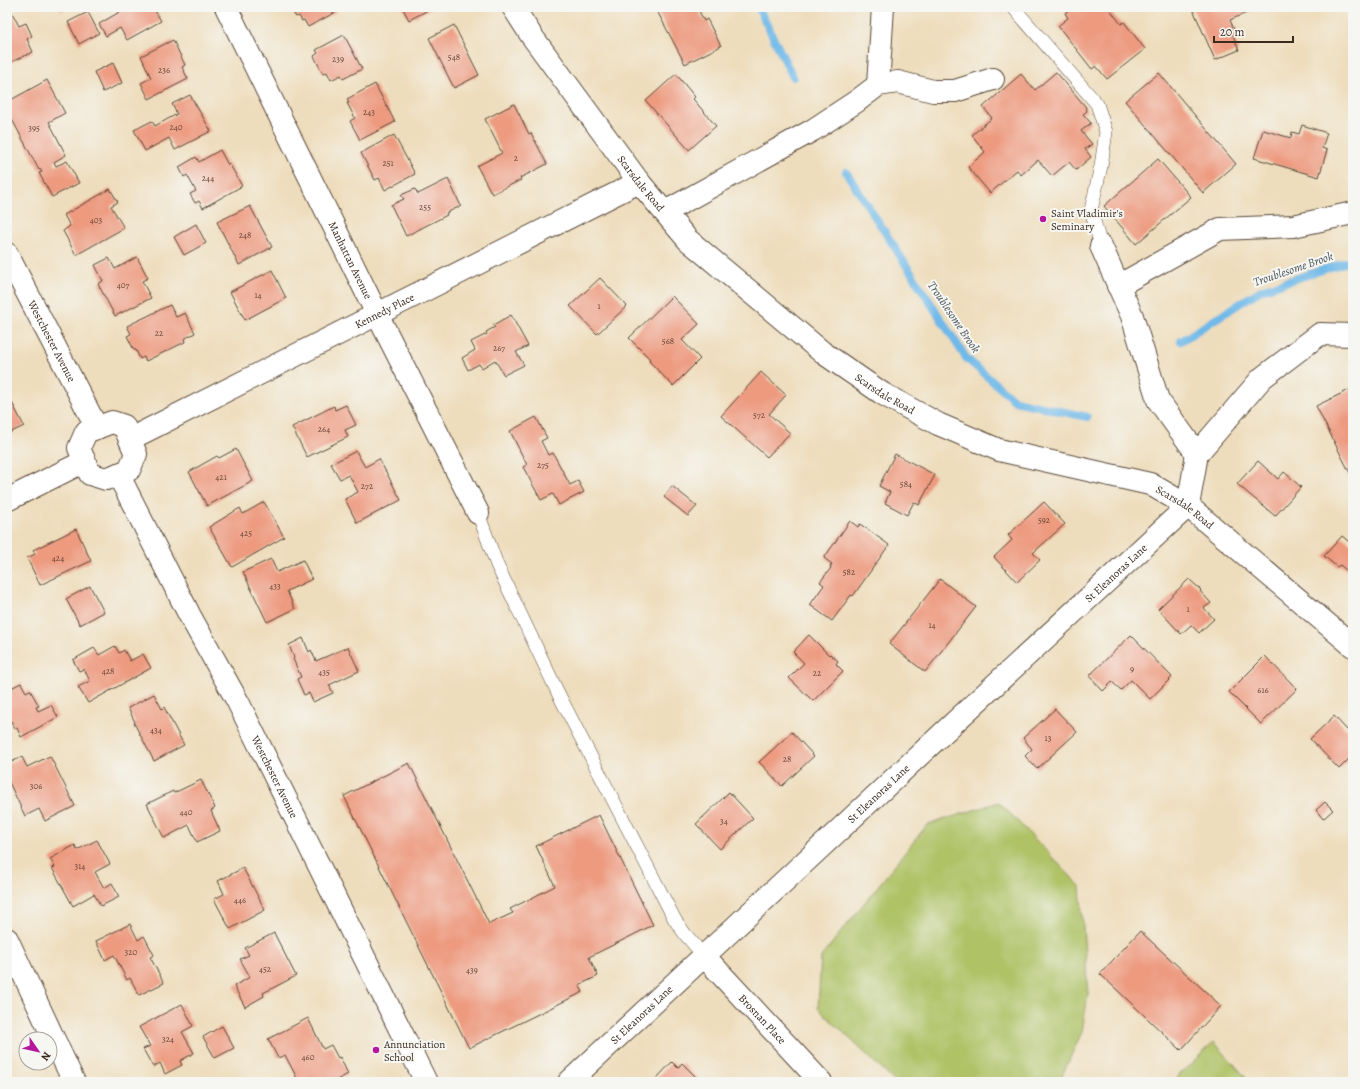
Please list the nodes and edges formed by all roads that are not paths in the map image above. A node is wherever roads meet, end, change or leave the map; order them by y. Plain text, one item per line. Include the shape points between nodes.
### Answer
1 (226, 7) edge
2 (513, 7) edge
3 (883, 7) edge
4 (1013, 7) edge
5 (993, 79) dead end
6 (878, 85) junction
7 (639, 182) junction
8 (665, 212) junction
9 (1353, 213) edge
10 (1101, 246) joint
11 (7, 254) edge
12 (1118, 286) junction
13 (377, 314) junction
14 (1353, 335) edge
15 (97, 428) junction
16 (130, 439) junction
17 (1197, 454) junction
18 (85, 461) junction
19 (118, 474) junction
20 (7, 500) edge
21 (1188, 506) junction
22 (478, 513) joint
23 (1353, 646) edge
24 (7, 939) edge
25 (704, 956) junction
26 (74, 1082) edge
27 (426, 1082) edge
28 (570, 1082) edge
29 (821, 1082) edge

1 - 13 street, Manhattan Avenue
2 - 7 street, Scarsdale Road
3 - 6 street
4 - 10 lane via 1096,104 1106,132 1091,210
5 - 6 street via 955,91 933,91 898,82
6 - 8 street via 813,130
7 - 8 street, Scarsdale Road
7 - 13 street, Kennedy Place
8 - 21 street, Scarsdale Road via 688,240 822,352 883,394 938,424 999,450 1150,484
9 - 12 street via 1294,226 1220,229
10 - 12 street
11 - 15 street, Westchester Avenue
12 - 17 street via 1132,316 1158,400
13 - 16 street, Kennedy Place
13 - 22 street, Manhattan Avenue
14 - 17 street via 1320,334 1262,378
15 - 16 street via 112,422 124,426
15 - 18 street via 86,432 79,448
16 - 19 street via 136,454 129,470
17 - 21 street
18 - 19 street via 90,474 106,479
18 - 20 street
19 - 27 street, Westchester Avenue via 190,616 238,702
21 - 23 street, Scarsdale Road
21 - 25 street, St Eleanoras Lane
22 - 25 lane via 497,565 559,695 675,920
24 - 26 street
25 - 28 street, St Eleanoras Lane
25 - 29 street, Brosnan Place

